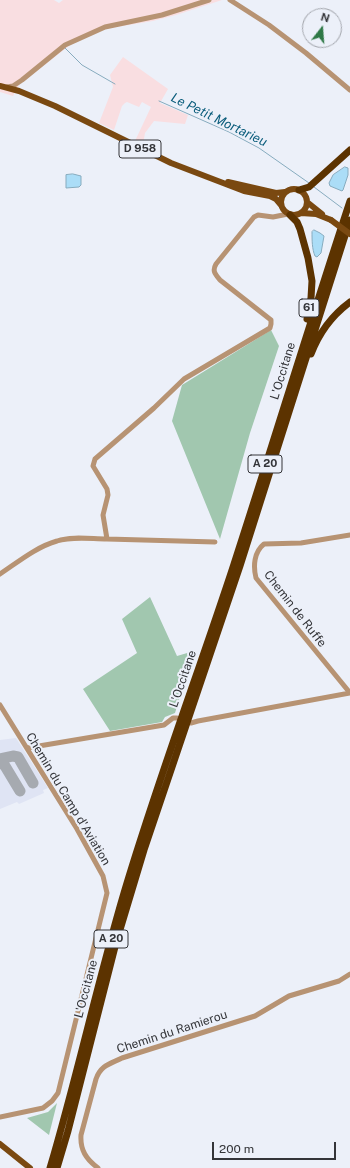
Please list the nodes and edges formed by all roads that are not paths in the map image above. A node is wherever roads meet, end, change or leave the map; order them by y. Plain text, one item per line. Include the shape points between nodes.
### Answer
1 (208, 0) edge
2 (230, 0) edge
3 (22, 80) junction
4 (2, 87) edge
5 (350, 90) edge
6 (19, 91) junction
7 (71, 115) junction
8 (350, 150) edge
9 (211, 178) junction
10 (299, 190) junction
11 (286, 192) junction
12 (350, 201) edge
13 (307, 202) junction
14 (281, 205) junction
15 (301, 213) junction
16 (289, 214) junction
17 (273, 217) junction
18 (331, 220) junction
19 (350, 220) edge
20 (350, 234) edge
21 (350, 302) edge
22 (350, 307) edge
23 (319, 336) junction
24 (284, 403) junction
25 (286, 419) junction
26 (350, 535) edge
27 (107, 539) junction
28 (215, 542) dead end
29 (0, 574) edge
30 (350, 693) edge
31 (0, 705) edge
32 (177, 718) dead end
33 (191, 723) dead end
34 (27, 748) junction
35 (350, 974) edge
36 (2, 1118) edge
37 (0, 1144) edge
38 (30, 1168) edge
39 (50, 1168) edge
40 (57, 1168) edge
41 (98, 1168) edge

1 - 3 street via 162,16 105,27 66,46
2 - 5 street via 269,25
3 - 4 street via 13,86
3 - 6 street via 18,87
4 - 6 main road, D 958
4 - 7 main road, D 958
6 - 7 main road, D 958
7 - 9 main road, D 958 via 171,163
8 - 10 highway via 310,187
9 - 11 main road, D 958 via 271,192
9 - 14 main road, D 958 via 244,191 270,196
10 - 11 main road
10 - 13 main road
11 - 14 main road
12 - 24 highway, L'Occitane / A 20
13 - 15 main road
13 - 18 main road
14 - 16 main road
14 - 17 street via 278,214
15 - 16 main road
15 - 18 main road via 316,214
16 - 17 street
16 - 24 highway, 61 via 300,229 310,267 312,289
17 - 27 street via 254,217 216,264 214,270 214,274 220,280 271,320 270,328 184,379 95,459 93,466 107,489 108,496 103,515
18 - 20 main road, bridge
19 - 25 highway, L'Occitane / A 20
21 - 23 highway, 61 via 332,318
22 - 23 highway, 61 via 334,319
23 - 25 highway, 61
24 - 39 highway, L'Occitane / A 20 via 234,564 132,868
25 - 40 highway, L'Occitane / A 20 via 240,566 134,883
26 - 30 street, Chemin de Ruffe via 301,543 264,544 257,551 254,570 256,578
27 - 28 street
27 - 29 street via 77,538 57,541 36,550
30 - 33 street, Chemin de Ruffe
31 - 34 street, Chemin du Camp d'Aviation
32 - 34 street via 164,725
34 - 36 street, Chemin du Camp d'Aviation via 103,876 107,893 58,1093 43,1108
35 - 41 street, Chemin du Ramierou via 289,996 255,1016 122,1058 99,1071 81,1135 86,1158
37 - 38 main road

